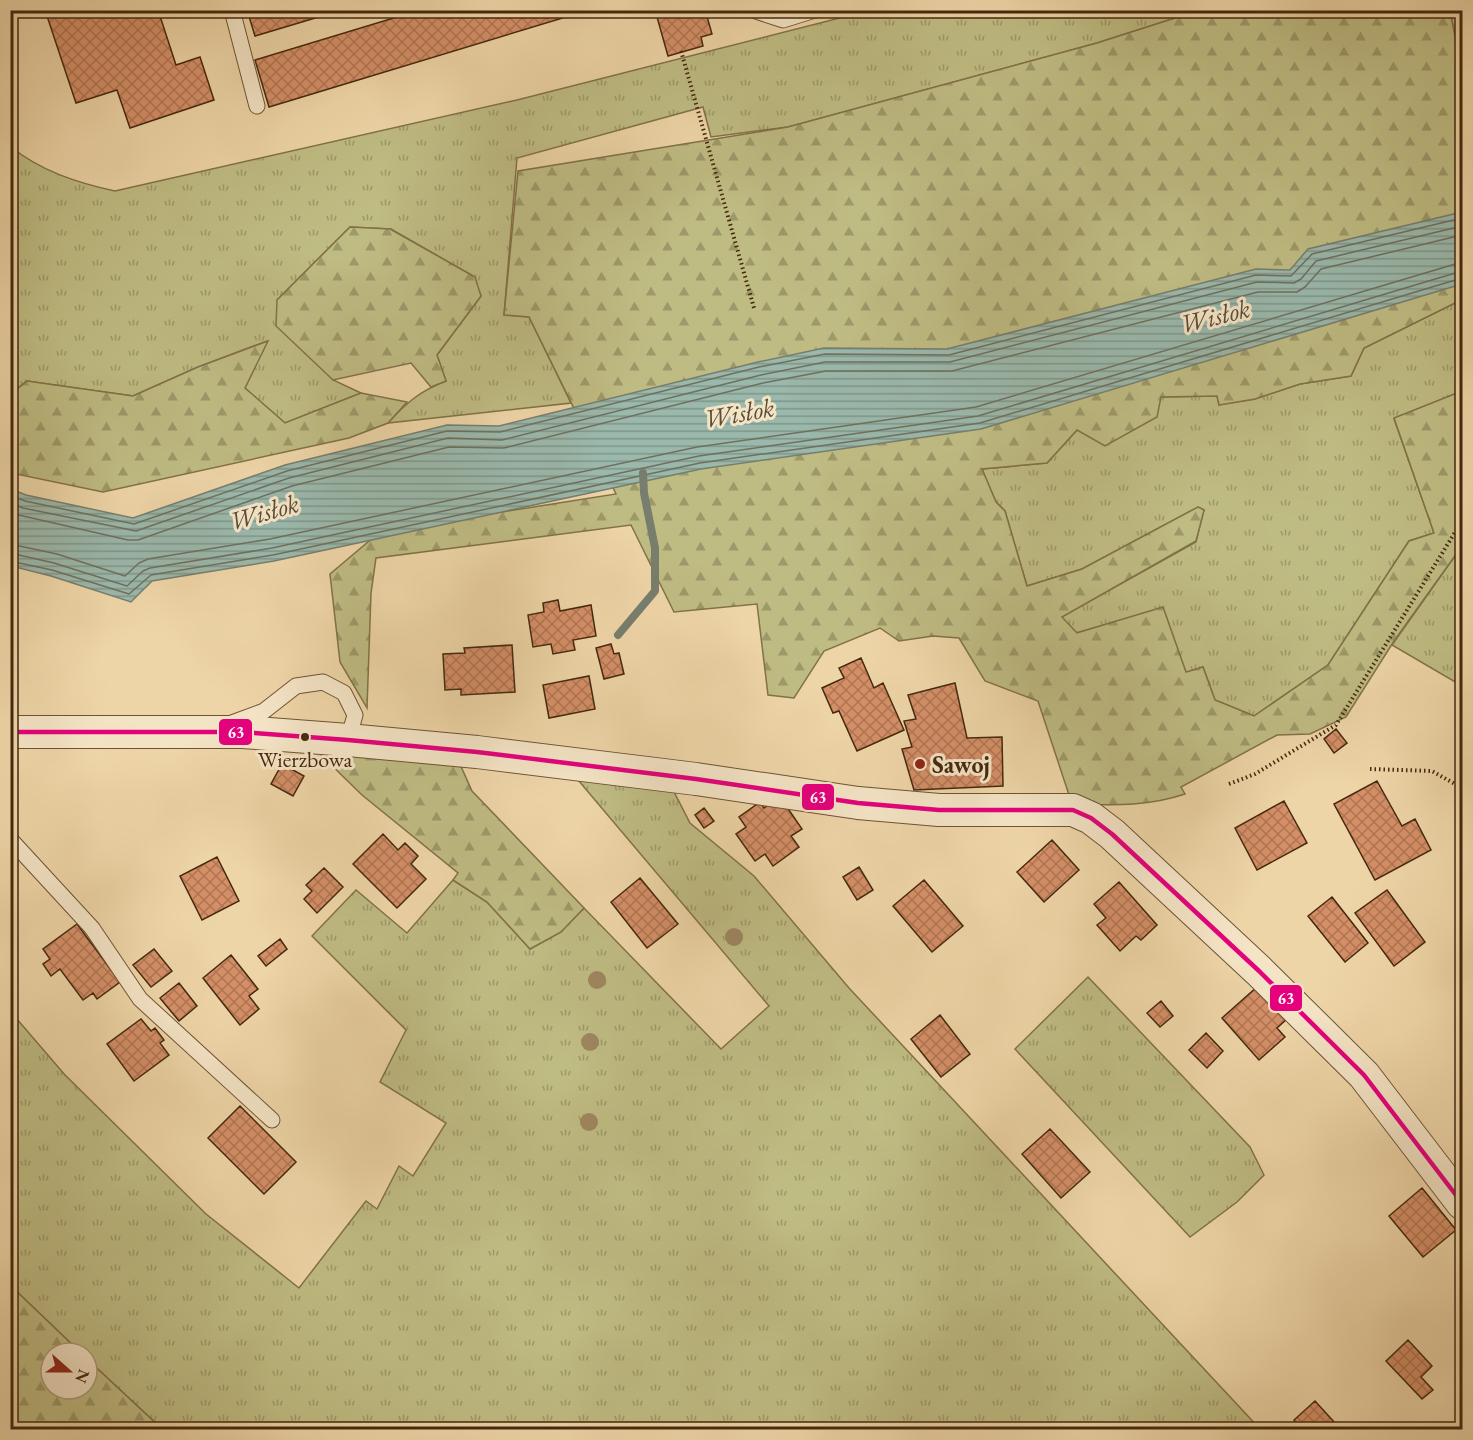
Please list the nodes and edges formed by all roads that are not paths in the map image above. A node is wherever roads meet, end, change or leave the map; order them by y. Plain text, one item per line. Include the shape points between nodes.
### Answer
1 (232, 10) edge
2 (753, 10) edge
3 (815, 10) edge
4 (257, 106) dead end
5 (10, 732) edge
6 (210, 732) junction
7 (348, 740) junction
8 (10, 839) edge
9 (272, 1120) dead end
10 (1462, 1203) edge

1 - 4 lane
2 - 3 lane via 783,20
5 - 6 street
6 - 7 street
6 - 7 lane via 264,711 296,686 323,682 344,693 355,716
7 - 10 street via 685,777 858,804 939,810 1073,810 1112,834 1364,1075
8 - 9 lane via 92,928 140,999

